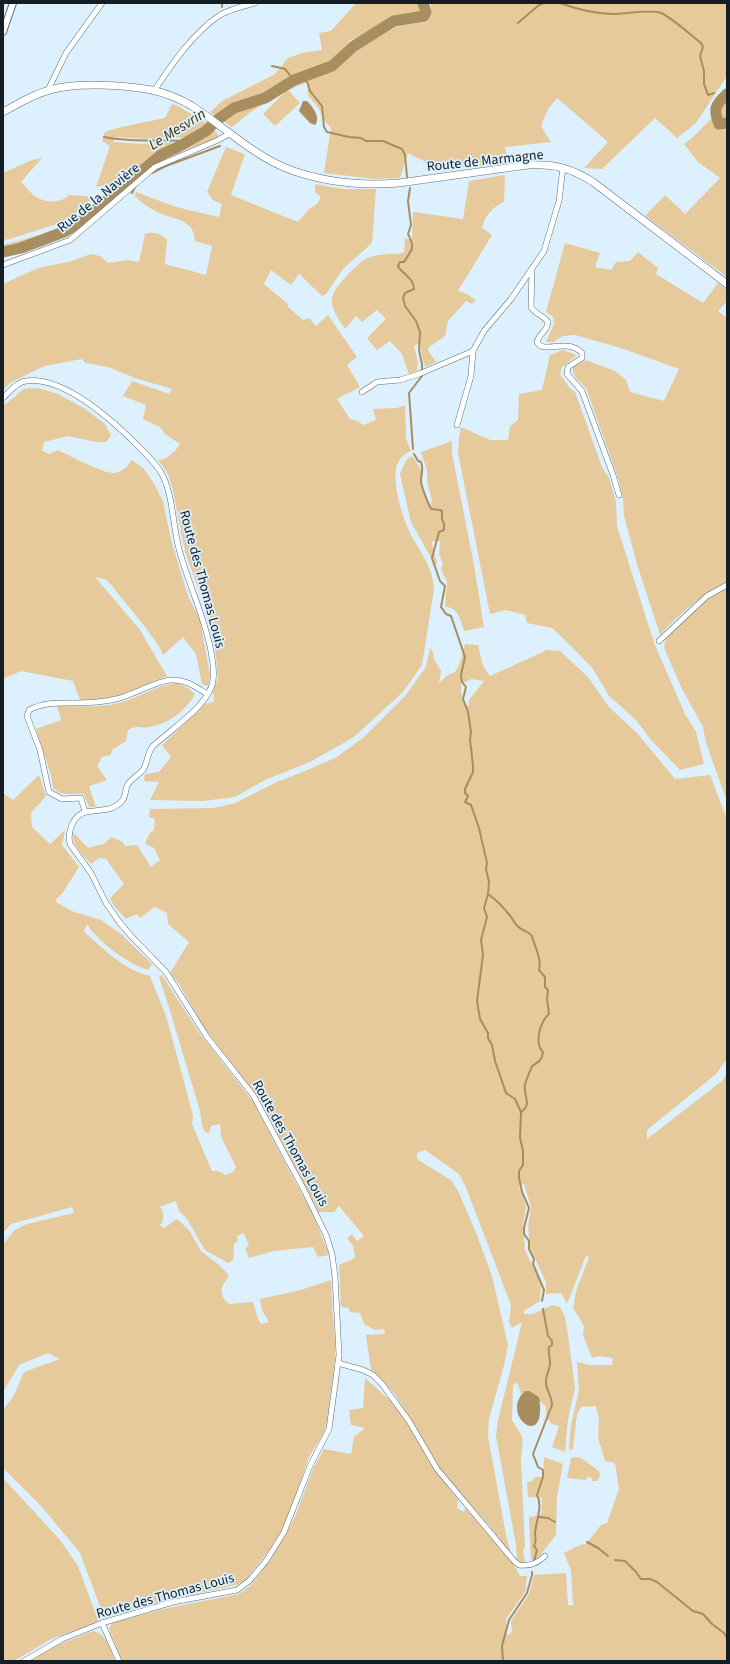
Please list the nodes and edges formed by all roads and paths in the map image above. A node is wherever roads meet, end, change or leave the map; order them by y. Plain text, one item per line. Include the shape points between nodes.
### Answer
1 (13, 3) edge
2 (102, 3) edge
3 (255, 3) edge
4 (3, 32) edge
5 (48, 90) junction
6 (154, 91) junction
7 (3, 112) edge
8 (229, 134) junction
9 (563, 167) junction
10 (3, 265) edge
11 (532, 270) junction
12 (727, 284) edge
13 (473, 351) junction
14 (362, 392) dead end
15 (3, 398) edge
16 (457, 425) dead end
17 (619, 495) dead end
18 (727, 584) edge
19 (659, 641) dead end
20 (207, 694) junction
21 (85, 812) junction
22 (338, 1363) junction
23 (545, 1556) dead end
24 (102, 1623) junction
25 (24, 1661) edge
26 (119, 1661) edge

1 - 4 street
2 - 5 street via 66,53
3 - 6 street via 227,12 203,29 168,70
5 - 6 main road, Route de Marmagne via 86,86
5 - 7 main road, Route de Marmagne
6 - 8 main road, Route de Marmagne via 190,105
8 - 9 main road, Route de Marmagne via 288,168 316,178 350,183 399,183 528,165
8 - 10 street, Rue de la Navière via 155,167 70,240
9 - 11 street via 559,201 550,234 544,251
9 - 12 main road, Route de Marmagne via 593,182
11 - 13 street via 512,299 484,331
11 - 17 street via 531,306 548,322 537,342 546,348 560,345 574,347 582,353 582,358 568,367 567,374 582,391
13 - 14 street via 422,373 400,380 377,382
13 - 16 street via 470,376
15 - 20 street, Route des Thomas Louis via 24,381 38,381 62,389 102,412 155,464 163,476 180,550 210,645 214,681
18 - 19 street via 707,596
20 - 21 street, Route des Thomas Louis via 193,712 152,748 143,770 127,786 124,799 113,808
20 - 21 street via 189,683 171,680 118,699 54,703 29,710 27,716 40,750 49,792 62,799 81,798
21 - 22 street, Route des Thomas Louis via 71,825 68,838 70,844 91,873 106,903 120,923 166,972 207,1037 253,1094 319,1220 329,1243 334,1264
22 - 23 street via 363,1370 382,1384 437,1469 518,1565 532,1565
22 - 24 street, Route des Thomas Louis via 329,1429 310,1466 284,1532 266,1561 249,1581 237,1590 173,1602
24 - 25 street, Route des Thomas Louis via 62,1639
24 - 26 street

